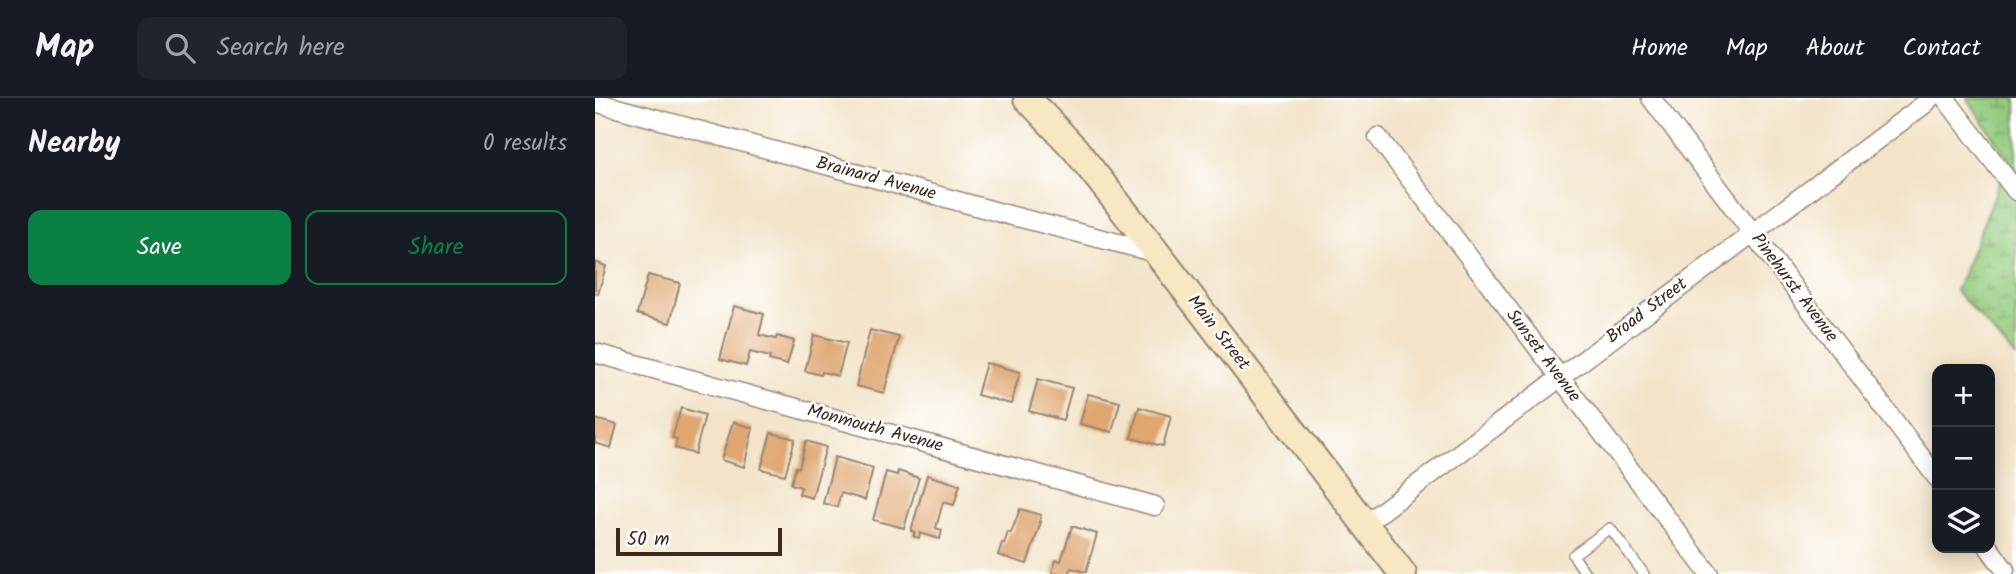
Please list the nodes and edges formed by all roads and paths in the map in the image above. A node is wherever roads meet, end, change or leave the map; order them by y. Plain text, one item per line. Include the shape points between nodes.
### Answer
1 (1027, 98) edge
2 (1651, 98) edge
3 (1930, 98) edge
4 (1945, 98) edge
5 (595, 102) edge
6 (1378, 137) dead end
7 (2016, 191) edge
8 (1752, 232) junction
9 (1157, 253) junction
10 (595, 353) edge
11 (1559, 377) junction
12 (1932, 471) edge
13 (1155, 506) dead end
14 (1365, 524) junction
15 (1993, 553) edge
16 (2005, 570) dead end
17 (1403, 574) edge
18 (1586, 574) edge
19 (1644, 574) edge
20 (1709, 574) edge

1 - 9 street, Main Street via 1075,149
2 - 8 street, Pinehurst Avenue
3 - 8 street, Broad Street
4 - 7 street
5 - 9 street, Brainard Avenue
6 - 11 street, Sunset Avenue
8 - 11 street, Broad Street
8 - 12 street, Pinehurst Avenue
9 - 14 street, Main Street
10 - 13 street, Monmouth Avenue
11 - 14 street, Broad Street
11 - 20 street, Sunset Avenue
14 - 17 street, Main Street
15 - 16 street
18 - 19 lane via 1573,555 1610,528

